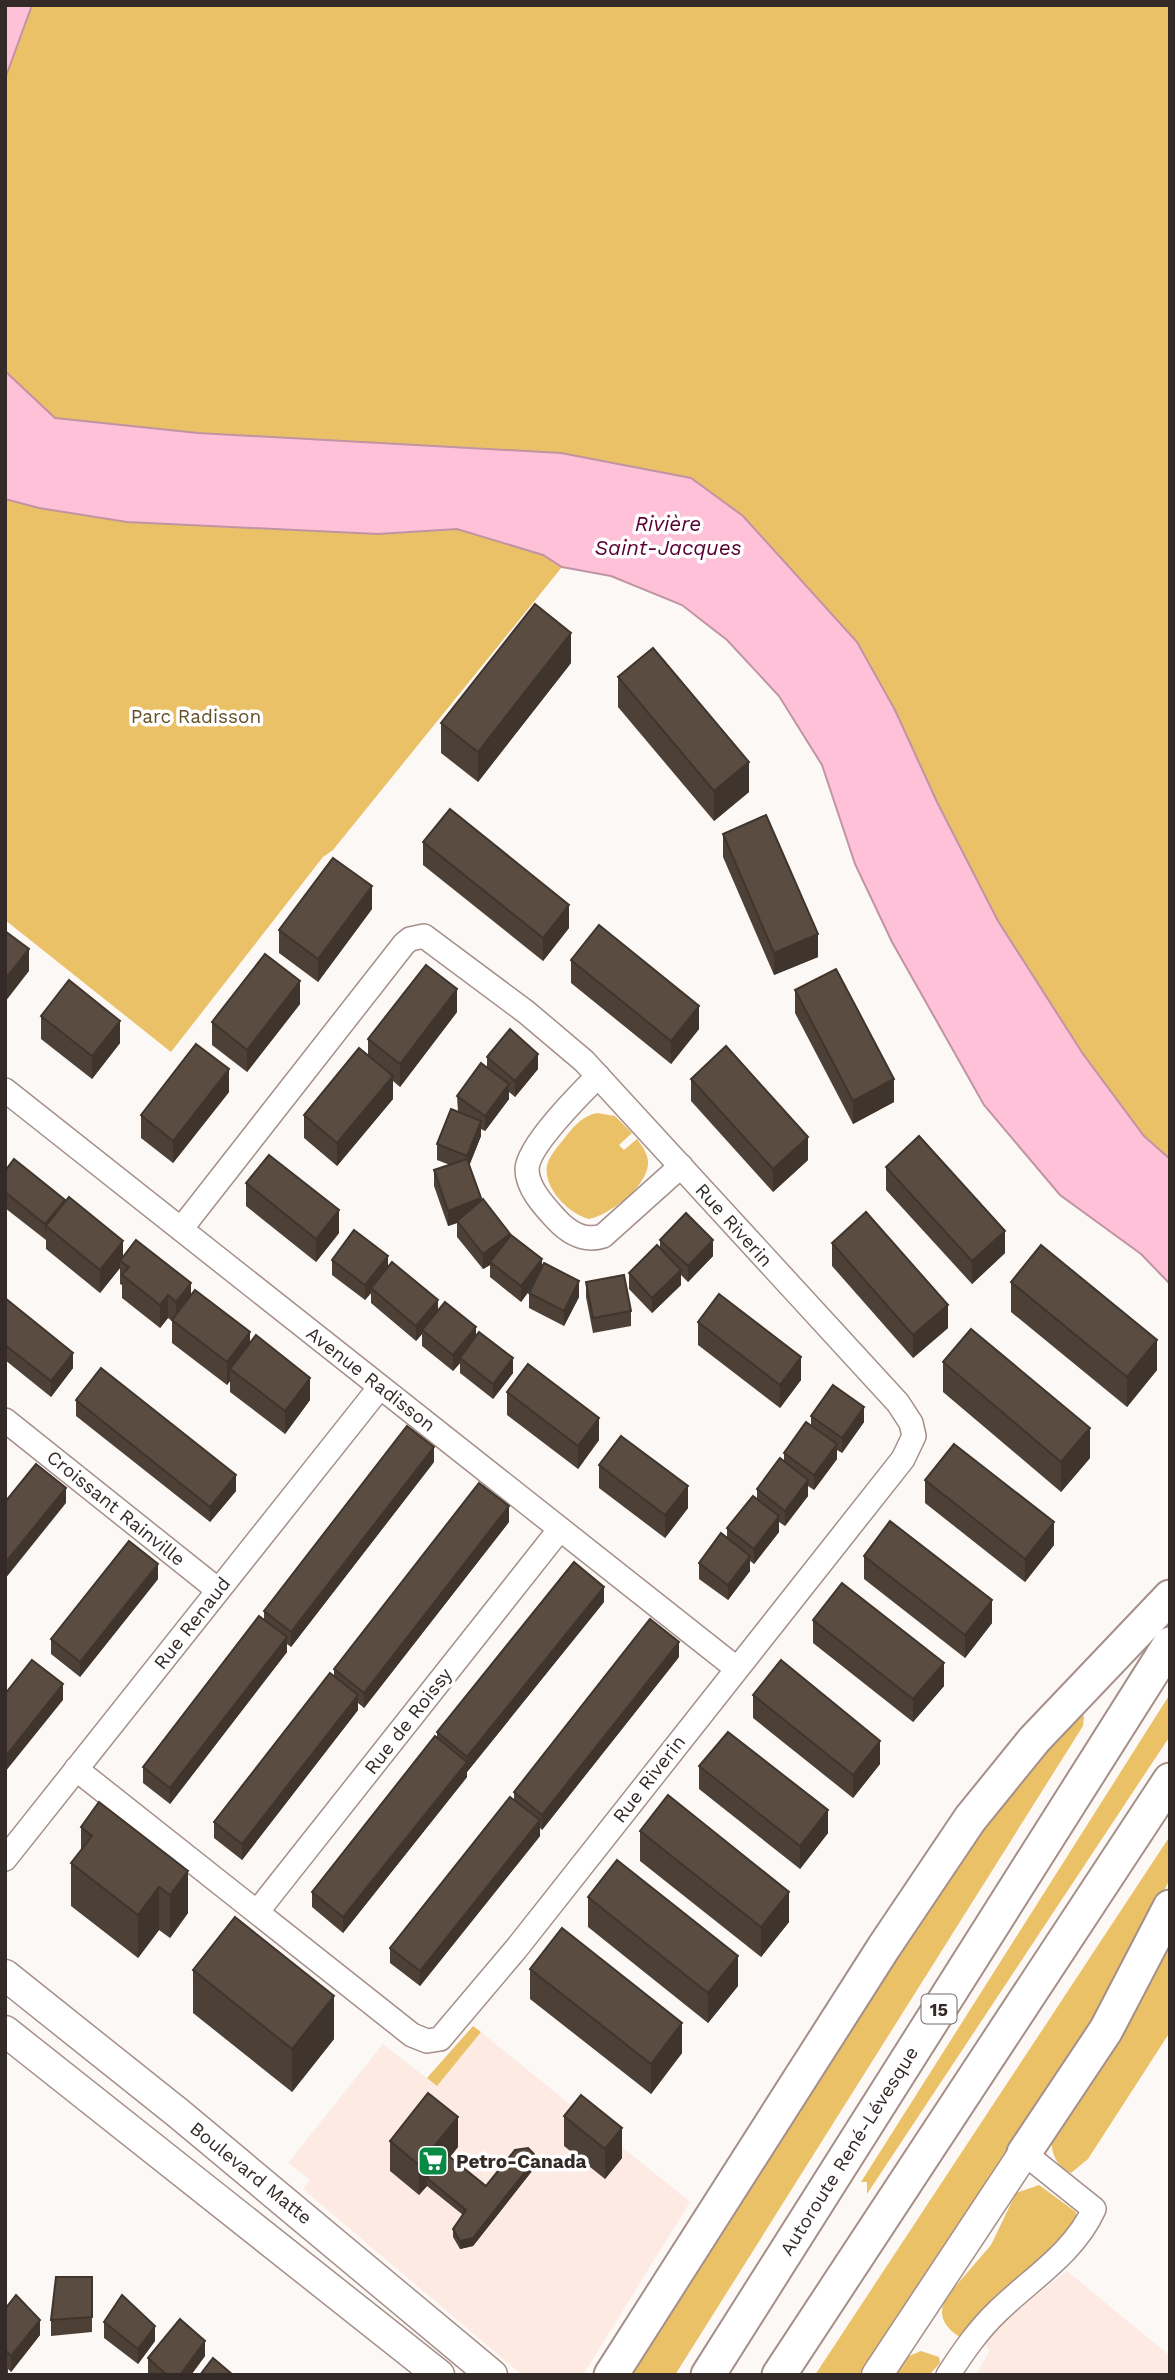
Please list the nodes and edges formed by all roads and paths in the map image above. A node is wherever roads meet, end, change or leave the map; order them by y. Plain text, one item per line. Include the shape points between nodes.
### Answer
1 (598, 1076) junction
2 (5, 1090) edge
3 (681, 1166) junction
4 (181, 1229) junction
5 (380, 1387) junction
6 (8, 1428) edge
7 (560, 1529) junction
8 (218, 1590) junction
9 (1170, 1597) edge
10 (1170, 1644) edge
11 (736, 1668) junction
12 (76, 1769) junction
13 (1170, 1780) edge
14 (5, 1859) edge
15 (1170, 1907) edge
16 (257, 1912) junction
17 (5, 1975) edge
18 (5, 2031) edge
19 (1024, 2153) junction
20 (439, 2375) edge
21 (492, 2375) edge
22 (611, 2375) edge
23 (708, 2375) edge
24 (779, 2375) edge
25 (877, 2375) edge
26 (948, 2375) edge

1 - 3 street, Rue Riverin
1 - 3 street, Rue Riverin via 530,1158 529,1179 546,1209 577,1236 595,1239 609,1233
1 - 4 street, Rue Riverin via 561,1041 431,939 410,939
2 - 4 street, Avenue Radisson
3 - 11 street, Rue Riverin via 898,1403 914,1436 903,1459
4 - 5 street, Avenue Radisson
5 - 7 street, Avenue Radisson
5 - 8 street, Rue Renaud
6 - 8 street, Croissant Rainville
7 - 11 street, Avenue Radisson
7 - 16 street, Rue de Roissy
8 - 12 street, Rue Renaud
9 - 22 highway via 1034,1740 970,1819
10 - 23 highway, Autoroute René-Lévesque / 15
11 - 16 street, Rue Riverin via 440,2039 427,2041 412,2035
12 - 14 street, Rue Renaud
12 - 16 street, Rue Riverin
13 - 24 highway
15 - 19 highway via 1106,2030
17 - 21 main road, Boulevard Matte
18 - 20 main road, Boulevard Matte
19 - 25 main road
19 - 26 street via 1094,2209 1054,2263 984,2326

